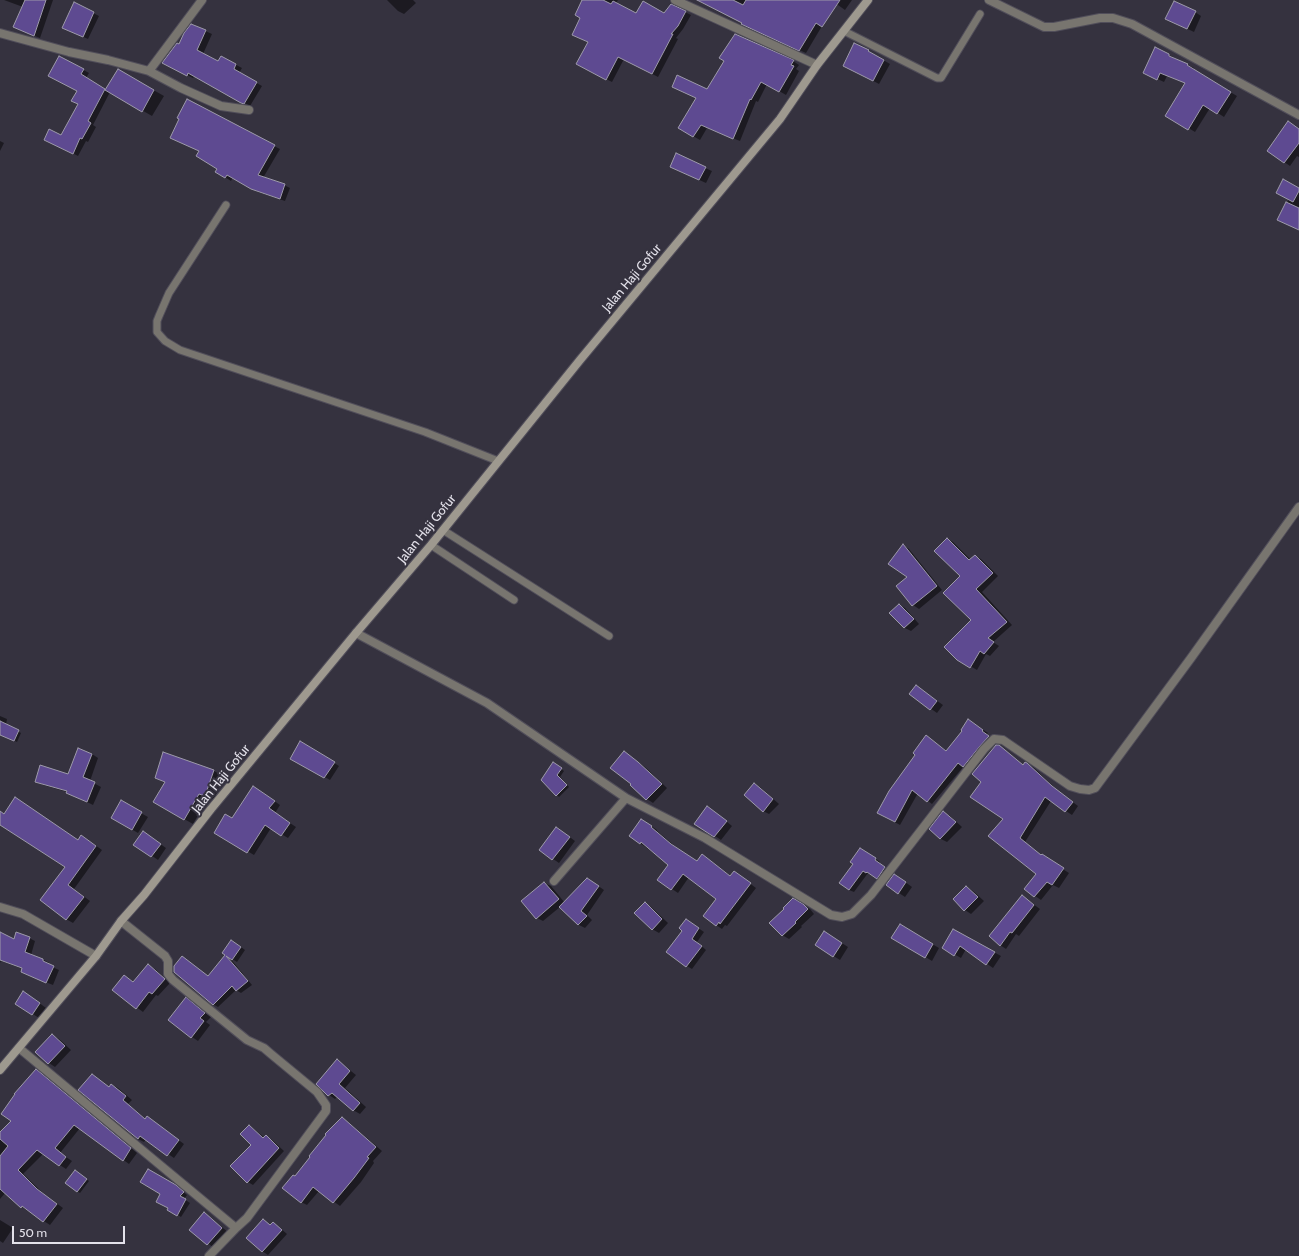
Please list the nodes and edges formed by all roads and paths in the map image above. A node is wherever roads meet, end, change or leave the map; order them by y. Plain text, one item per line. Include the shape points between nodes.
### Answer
1 (202, 0) edge
2 (675, 0) edge
3 (868, 0) edge
4 (989, 0) edge
5 (980, 14) dead end
6 (844, 31) junction
7 (0, 33) edge
8 (817, 65) junction
9 (149, 71) junction
10 (249, 110) dead end
11 (1299, 115) edge
12 (226, 205) dead end
13 (498, 461) junction
14 (1299, 507) edge
15 (443, 530) junction
16 (431, 545) junction
17 (514, 600) dead end
18 (356, 633) junction
19 (609, 636) dead end
20 (626, 798) junction
21 (554, 881) dead end
22 (0, 907) edge
23 (121, 921) junction
24 (96, 956) junction
25 (19, 1048) junction
26 (0, 1070) edge
27 (236, 1228) junction
28 (209, 1256) edge

1 - 9 street
2 - 8 street
3 - 6 street, Jalan Haji Gofur
4 - 11 street via 1044,27 1100,18 1113,18 1132,24
5 - 6 lane via 940,78
6 - 8 street, Jalan Haji Gofur
7 - 9 street
8 - 13 street, Jalan Haji Gofur via 780,119
9 - 10 street via 221,106
12 - 13 lane via 159,316 157,332 165,341 180,350 425,432
13 - 15 street, Jalan Haji Gofur
14 - 20 street via 1096,788 1089,790 1070,786 1003,740 994,739 984,748 871,895 847,917 831,914 705,838
15 - 16 street, Jalan Haji Gofur
15 - 19 lane
16 - 17 lane
16 - 18 street, Jalan Haji Gofur
18 - 20 street via 487,703
18 - 23 street, Jalan Haji Gofur
20 - 21 street
22 - 24 street via 23,914
23 - 24 street, Jalan Haji Gofur
23 - 27 street via 165,956 168,961 168,974 173,980 247,1040 264,1048 317,1092 326,1105 326,1111 247,1218
24 - 25 street, Jalan Haji Gofur
25 - 26 street, Jalan Haji Gofur
25 - 27 street
27 - 28 street

